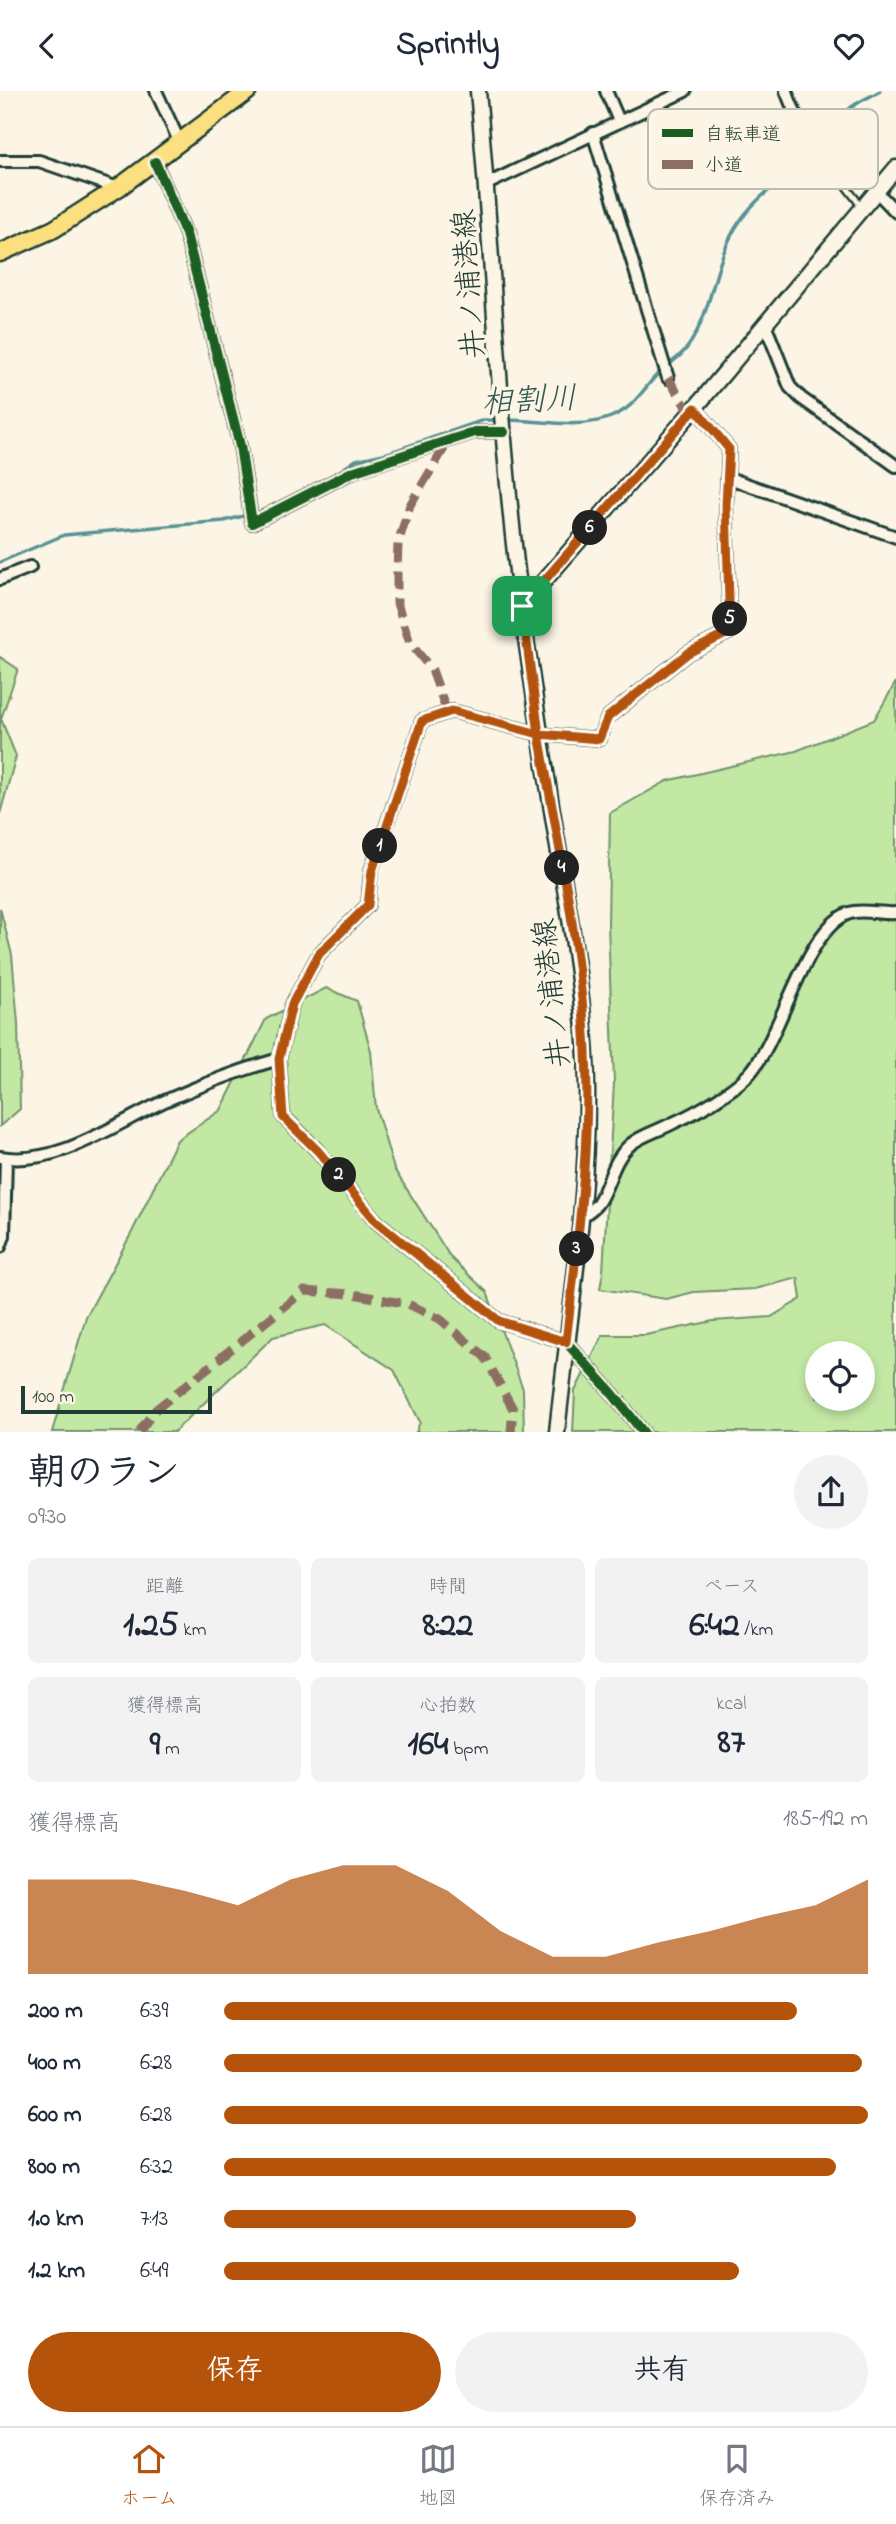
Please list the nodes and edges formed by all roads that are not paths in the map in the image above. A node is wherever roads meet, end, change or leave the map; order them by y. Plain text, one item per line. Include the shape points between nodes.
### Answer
1 (156, 91) edge
2 (248, 91) edge
3 (478, 91) edge
4 (606, 91) edge
5 (685, 91) edge
6 (786, 91) edge
7 (794, 109) edge
8 (619, 121) junction
9 (593, 132) junction
10 (180, 143) junction
11 (0, 160) edge
12 (155, 162) junction
13 (896, 168) edge
14 (487, 184) junction
15 (118, 188) junction
16 (848, 189) edge
17 (878, 189) edge
18 (876, 191) joint
19 (862, 207) junction
20 (896, 212) edge
21 (0, 253) edge
22 (765, 324) junction
23 (668, 378) dead end
24 (695, 408) junction
25 (504, 432) junction
26 (896, 466) edge
27 (729, 478) junction
28 (896, 537) edge
29 (30, 567) dead end
30 (0, 579) edge
31 (522, 606) junction
32 (539, 734) junction
33 (896, 913) edge
34 (279, 1059) junction
35 (3, 1157) edge
36 (581, 1217) junction
37 (0, 1247) edge
38 (566, 1342) junction
39 (557, 1432) edge
40 (643, 1432) edge

1 - 10 street
2 - 10 main road
3 - 14 main road, 井ノ浦港線
4 - 8 street
5 - 8 street
6 - 7 street
8 - 9 street
9 - 14 street
9 - 23 street
10 - 12 main road
11 - 15 street via 39,160
12 - 15 main road
12 - 25 street via 186,234 240,446 252,523 352,472 475,432
13 - 17 main road
14 - 25 main road, 井ノ浦港線
15 - 21 main road via 54,229
16 - 19 lane
18 - 19 main road
18 - 20 street
19 - 22 main road
22 - 24 main road
22 - 26 street via 790,387
24 - 27 street via 729,449
24 - 31 main road
25 - 31 main road, 井ノ浦港線
27 - 28 street
27 - 32 street via 730,632 688,653 608,717 599,739
29 - 30 street
31 - 32 main road, 井ノ浦港線
32 - 34 street via 452,711 422,721 372,871 368,905 319,954 292,1004
32 - 36 main road, 井ノ浦港線 via 582,991 587,1091
33 - 36 street via 852,912 830,926 806,961 772,1040 749,1074 706,1106 634,1141 612,1166 596,1206
34 - 35 street via 226,1074 48,1155
34 - 38 street via 283,1117 376,1221 499,1321
35 - 37 street via 4,1236
36 - 38 main road, 井ノ浦港線
38 - 39 main road, 井ノ浦港線
38 - 40 street

